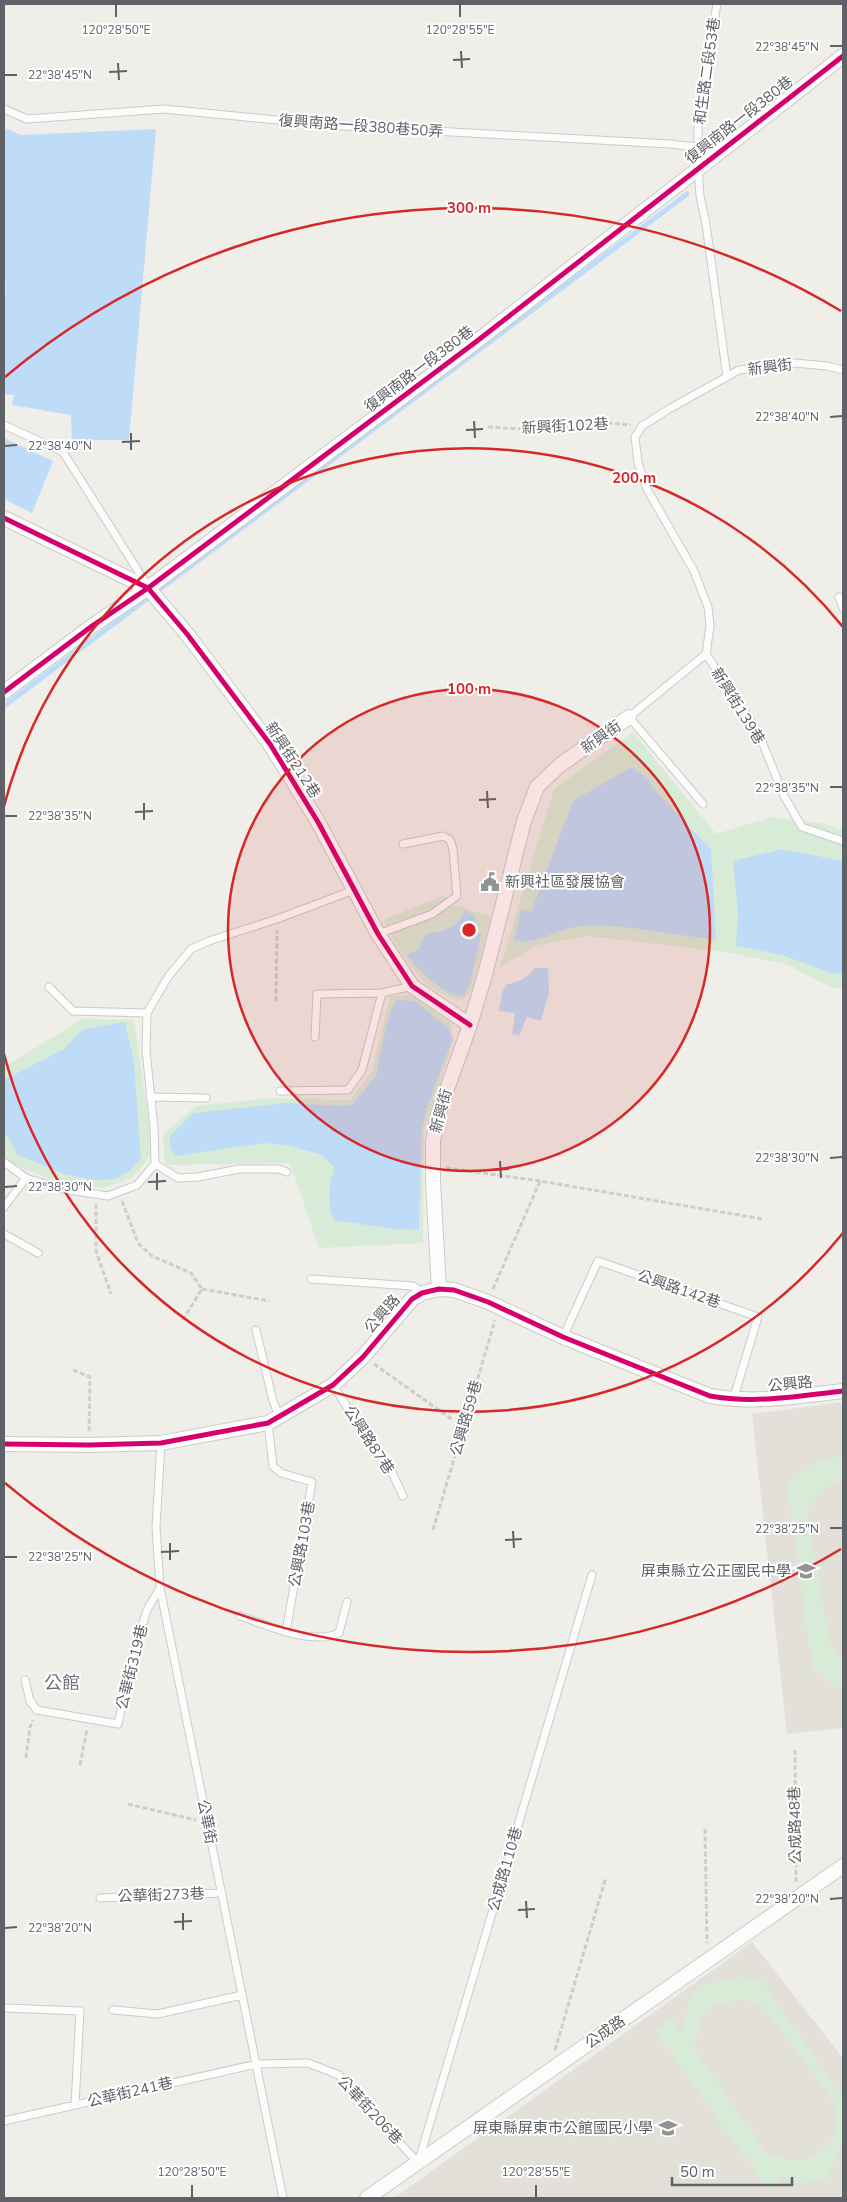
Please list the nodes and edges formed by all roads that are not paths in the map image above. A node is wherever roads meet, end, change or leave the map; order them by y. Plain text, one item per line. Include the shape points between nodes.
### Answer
1 (717, 4) edge
2 (843, 56) edge
3 (4, 109) edge
4 (698, 147) junction
5 (721, 150) junction
6 (698, 168) junction
7 (843, 370) edge
8 (727, 377) junction
9 (4, 425) edge
10 (4, 518) edge
11 (148, 588) junction
12 (839, 597) dead end
13 (843, 608) edge
14 (706, 654) junction
15 (4, 692) edge
16 (629, 718) junction
17 (703, 804) dead end
18 (843, 840) edge
19 (403, 844) dead end
20 (354, 890) junction
21 (378, 934) junction
22 (412, 986) junction
23 (49, 987) dead end
24 (382, 993) junction
25 (147, 1013) junction
26 (470, 1025) junction
27 (315, 1037) dead end
28 (280, 1091) dead end
29 (150, 1097) junction
30 (206, 1098) dead end
31 (4, 1162) edge
32 (155, 1164) junction
33 (287, 1172) dead end
34 (26, 1178) junction
35 (4, 1207) edge
36 (4, 1234) edge
37 (38, 1253) dead end
38 (310, 1279) dead end
39 (439, 1289) junction
40 (422, 1293) junction
41 (256, 1330) dead end
42 (563, 1337) junction
43 (333, 1385) junction
44 (843, 1391) edge
45 (733, 1400) junction
46 (274, 1420) junction
47 (161, 1443) junction
48 (4, 1444) edge
49 (403, 1496) dead end
50 (592, 1575) dead end
51 (160, 1588) junction
52 (347, 1602) dead end
53 (240, 1616) dead end
54 (286, 1632) junction
55 (25, 1680) dead end
56 (843, 1866) edge
57 (222, 1893) junction
58 (100, 1898) dead end
59 (242, 1995) junction
60 (4, 2008) edge
61 (113, 2010) dead end
62 (257, 2064) junction
63 (75, 2105) junction
64 (4, 2121) edge
65 (418, 2163) junction
66 (283, 2198) edge
67 (367, 2198) edge

1 - 4 lane, 和生路二段53巷 via 698,116
2 - 5 street, 復興南路一段380巷
3 - 4 lane, 復興南路一段380巷50弄 via 27,119 164,109 327,125
4 - 5 lane, 復興南路一段380巷50弄
4 - 6 lane, 和生路二段53巷
5 - 6 street, 復興南路一段380巷
6 - 8 lane, 和生路二段53巷
6 - 11 street, 復興南路一段380巷 via 477,341
7 - 8 lane, 新興街 via 795,363 739,370
8 - 14 lane, 新興街 via 669,408 642,426 635,437 638,464 648,489 694,571 708,607 710,626
9 - 11 lane via 63,452
10 - 11 street, 新興街212巷
11 - 15 street, 復興南路一段380巷
11 - 20 street, 新興街212巷 via 188,634 270,744 318,822
12 - 13 lane
14 - 16 lane, 新興街
14 - 18 lane, 新興街139巷 via 759,734 784,796 802,827
16 - 17 lane
16 - 26 street, 新興街 via 560,765 537,787 524,821
19 - 21 lane via 443,836 450,840 457,896 432,914
20 - 21 street, 新興街212巷
20 - 25 lane via 191,949 168,977
21 - 22 street, 新興街212巷
22 - 24 lane
22 - 26 street, 新興街212巷
23 - 25 lane via 73,1011
24 - 27 lane via 317,994
24 - 28 lane via 362,1070 348,1090
25 - 29 lane
26 - 39 street, 新興街 via 438,1114 433,1141
29 - 30 lane
29 - 32 lane
31 - 34 lane
32 - 33 lane via 178,1178 239,1169
32 - 34 lane via 137,1185 108,1196 63,1189
34 - 35 lane
36 - 37 lane
38 - 40 lane via 413,1286
39 - 40 street, 公興路
39 - 42 street, 公興路 via 454,1290 493,1304
40 - 43 street, 公興路 via 397,1314 362,1357
41 - 46 lane via 273,1401
42 - 45 street, 公興路 via 710,1396
42 - 45 lane, 公興路142巷 via 598,1261 758,1317
43 - 46 street, 公興路
43 - 49 lane, 公興路87巷 via 388,1464
44 - 45 street, 公興路
46 - 47 street, 公興路
46 - 54 lane, 公興路103巷 via 273,1466 281,1473 312,1482
47 - 48 street, 公興路
47 - 51 lane, 公華街 via 156,1527
50 - 65 lane, 公成路110巷
51 - 55 lane, 公華街319巷 via 147,1610 118,1724 37,1710 30,1701
51 - 57 lane, 公華街
52 - 54 lane via 339,1633 331,1637
53 - 54 lane
56 - 65 street, 公成路
57 - 58 lane, 公華街273巷
57 - 59 lane, 公華街
59 - 61 lane via 158,2014
59 - 62 lane, 公華街
60 - 63 lane via 80,2011
62 - 63 lane, 公華街241巷
62 - 65 lane, 公華街206巷 via 308,2063 339,2075
62 - 66 lane, 公華街
63 - 64 lane, 公華街241巷
65 - 67 street, 公成路

